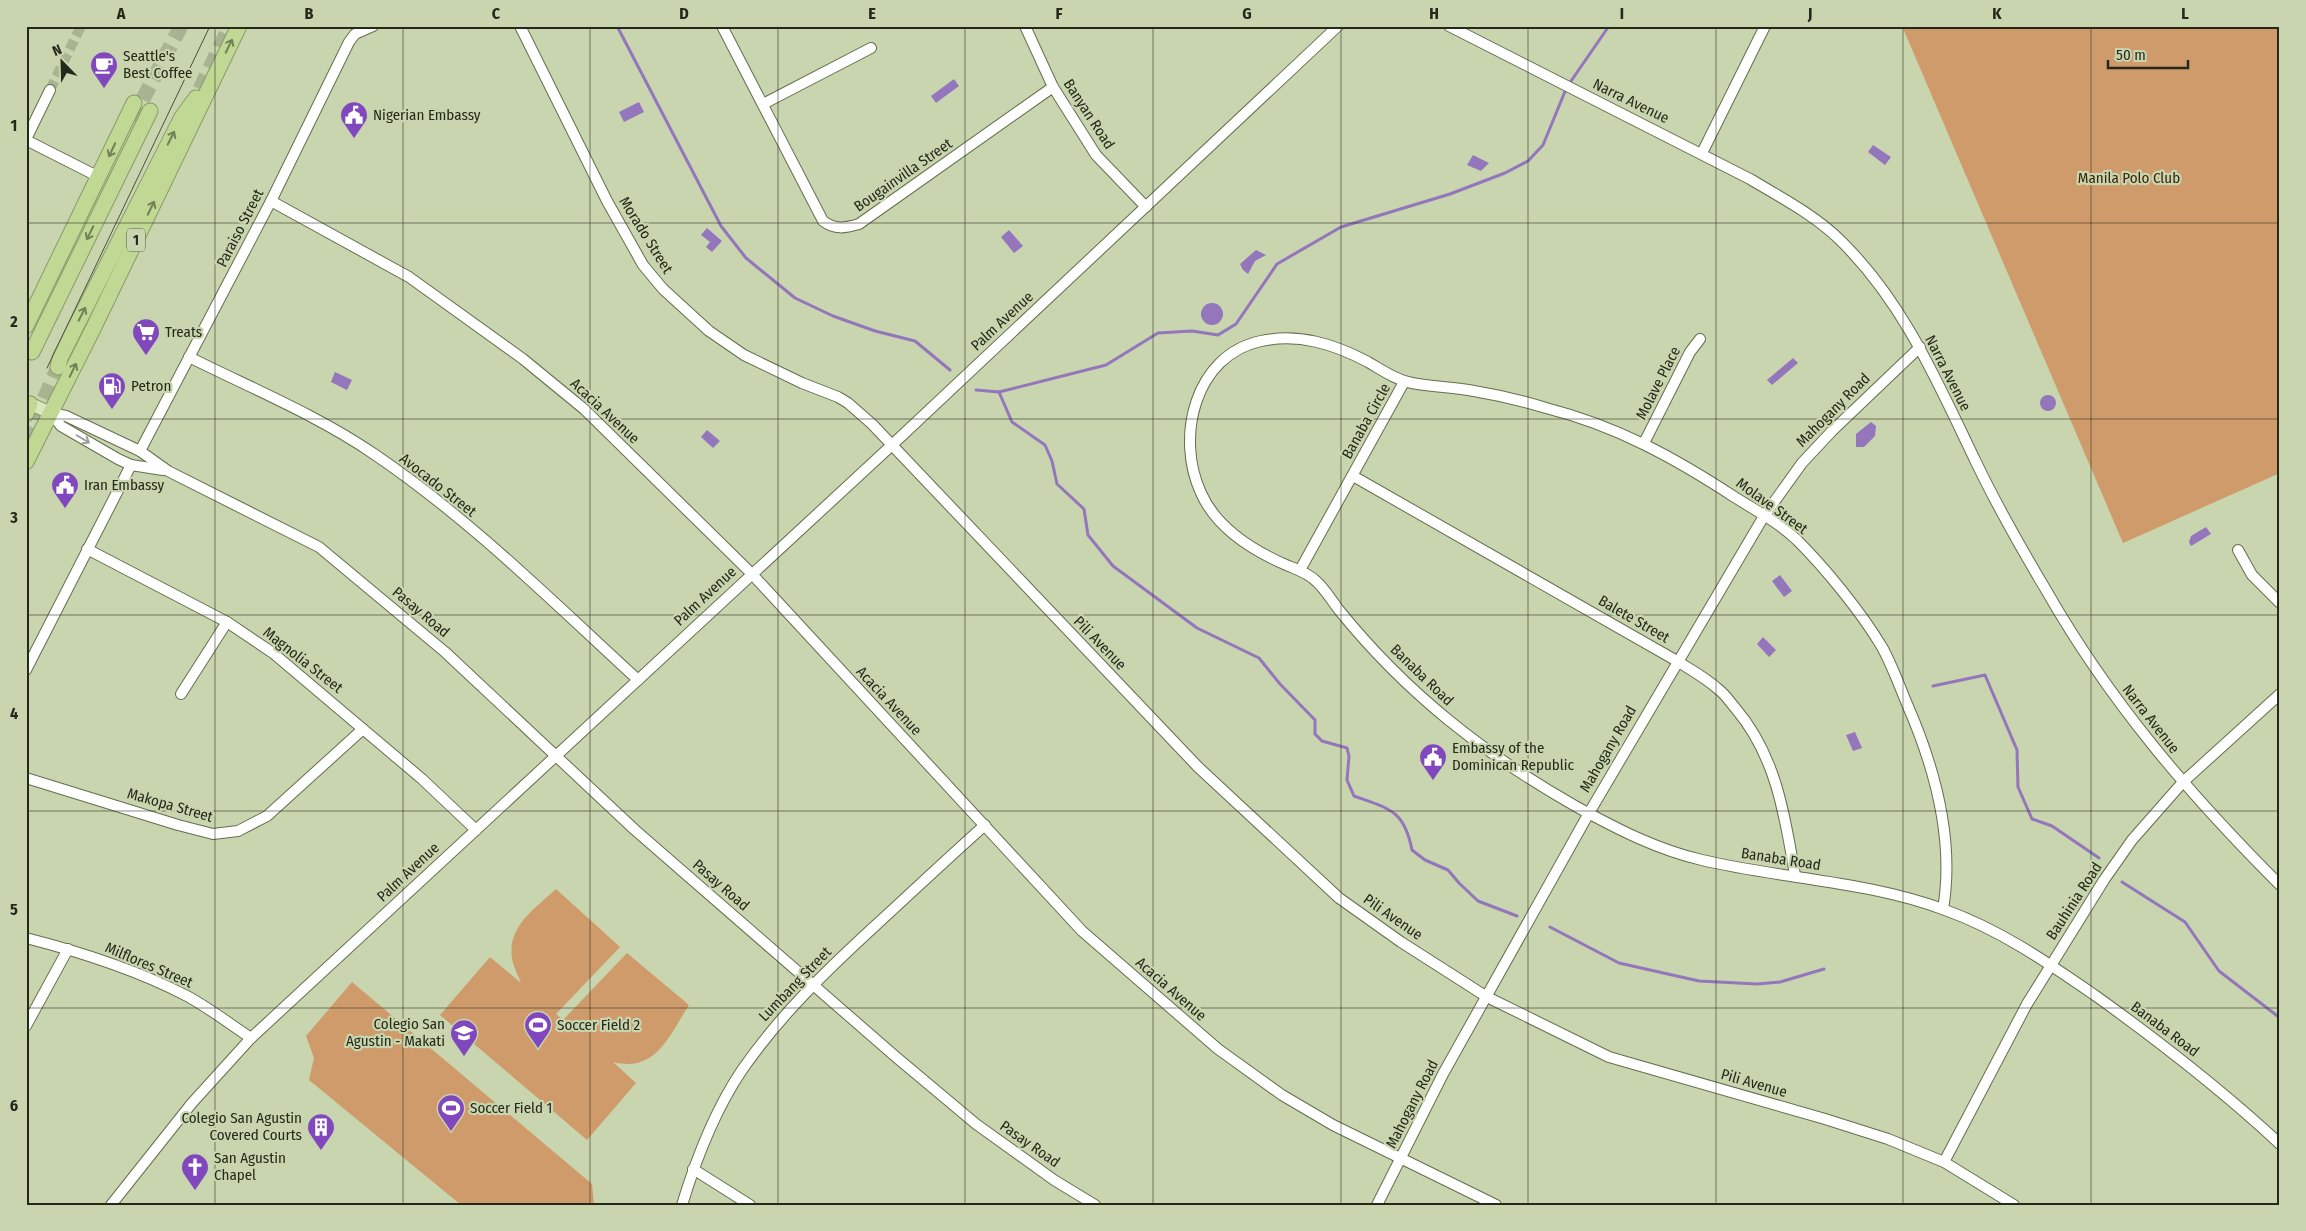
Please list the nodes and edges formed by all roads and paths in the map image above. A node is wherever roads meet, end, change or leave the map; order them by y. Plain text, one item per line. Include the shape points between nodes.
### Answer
1 (239, 26) edge
2 (373, 26) edge
3 (520, 26) edge
4 (722, 26) edge
5 (1025, 26) edge
6 (1338, 26) edge
7 (1449, 26) edge
8 (1765, 26) edge
9 (871, 48) dead end
10 (220, 66) junction
11 (1053, 87) junction
12 (50, 90) tunnel mouth
13 (134, 103) tunnel mouth
14 (763, 104) junction
15 (150, 111) dead end
16 (26, 139) edge
17 (1702, 153) junction
18 (99, 177) junction
19 (271, 201) junction
20 (1146, 207) junction
21 (26, 326) edge
22 (1700, 339) dead end
23 (1920, 347) junction
24 (32, 352) dead end
25 (189, 357) junction
26 (58, 367) tunnel mouth
27 (1404, 382) junction
28 (28, 407) edge
29 (51, 413) junction
30 (1644, 442) junction
31 (892, 444) junction
32 (140, 451) junction
33 (26, 462) edge
34 (132, 465) junction
35 (168, 471) junction
36 (1353, 476) junction
37 (1764, 516) junction
38 (87, 550) junction
39 (2238, 550) dead end
40 (1300, 570) junction
41 (751, 573) junction
42 (2280, 603) edge
43 (227, 622) junction
44 (1677, 661) junction
45 (26, 670) edge
46 (638, 680) junction
47 (181, 694) dead end
48 (2280, 694) edge
49 (363, 729) junction
50 (556, 756) junction
51 (26, 778) edge
52 (2183, 782) junction
53 (1589, 813) junction
54 (985, 825) junction
55 (476, 830) junction
56 (1795, 875) junction
57 (2280, 885) edge
58 (1943, 909) junction
59 (26, 938) edge
60 (68, 949) junction
61 (2051, 964) junction
62 (812, 984) junction
63 (1487, 997) junction
64 (26, 1026) edge
65 (250, 1038) junction
66 (2280, 1144) edge
67 (1400, 1160) junction
68 (1944, 1162) junction
69 (693, 1169) junction
70 (111, 1205) edge
71 (682, 1205) edge
72 (750, 1205) edge
73 (1095, 1205) edge
74 (1377, 1205) edge
75 (1496, 1205) edge
76 (2014, 1205) edge

10 -> 1 highway, 1
2 - 19 street, Paraiso Street via 355,34 349,42
3 - 31 street, Morado Street via 607,202 643,265 663,289 709,331 744,355 848,403
4 - 14 street, Bougainvilla Street
5 - 11 street, Banyan Road
6 - 20 street, Palm Avenue
7 - 17 street, Narra Avenue
8 - 17 street
9 - 14 street
26 -> 10 highway via 182,117
29 -> 10 highway, 1
11 - 14 street, Bougainvilla Street via 859,224 842,229 823,221
11 - 20 street, Banyan Road via 1096,155
12 - 16 street
13 -> 18 highway
15 -> 24 highway
16 - 18 street
17 - 23 street, Narra Avenue via 1823,225 1872,274
18 - 21 highway
19 - 25 street, Paraiso Street
19 - 41 street, Acacia Avenue via 409,277 523,359 584,409
20 - 31 street, Palm Avenue
22 - 30 street, Molave Place via 1690,352
23 - 37 street, Mahogany Road via 1865,397 1802,463
23 - 52 street, Narra Avenue via 1985,481 2050,597 2131,720
25 - 32 street, Paraiso Street
25 - 46 street, Avocado Street via 318,421 373,453 432,496
27 - 30 street, Molave Street via 1477,391 1552,409
27 - 36 street, Banaba Circle
27 - 40 street, Banaba Circle via 1348,352 1295,338 1262,341 1239,348 1206,378 1197,398 1190,441 1194,475 1201,494 1227,529 1253,548
28 - 29 main road
29 - 32 street, Pasay Road via 66,416
29 - 33 highway, 1
29 -> 34 street, Pasay Road via 61,426
30 - 37 street, Molave Street
31 - 41 street, Palm Avenue
31 - 63 street, Pili Avenue via 1198,767 1339,898
32 - 35 street, Pasay Road
34 - 35 street, Pasay Road
34 - 38 street
35 - 50 street, Pasay Road via 310,543 445,652
36 - 40 street, Banaba Circle
36 - 44 street, Balete Street
37 - 44 street, Mahogany Road
37 - 58 street, Molave Street via 1792,535 1820,565 1883,650 1932,766 1946,842 1948,874
38 - 43 street, Magnolia Street
38 - 45 street
39 - 42 street via 2252,574
40 - 53 street, Banaba Road via 1316,581 1410,688 1446,719 1496,758
41 - 46 street, Palm Avenue
41 - 54 street, Acacia Avenue
43 - 47 street
43 - 49 street, Magnolia Street via 273,653
44 - 53 street, Mahogany Road
44 - 56 street, Balete Street via 1719,689 1761,745 1782,803
46 - 50 street, Palm Avenue
48 - 52 street, Bauhinia Road
49 - 51 street, Makopa Street via 267,816 238,831 213,834
49 - 55 street, Magnolia Street
50 - 55 street, Palm Avenue
50 - 62 street, Pasay Road via 635,830
52 - 57 street, Narra Avenue via 2229,835
52 - 61 street, Bauhinia Road via 2132,840
53 - 56 street, Banaba Road via 1620,830 1694,859
53 - 63 street, Mahogany Road
54 - 62 street, Lumbang Street
54 - 67 street, Acacia Avenue via 1082,931 1218,1049 1282,1095
55 - 65 street, Palm Avenue
56 - 58 street, Banaba Road
58 - 61 street, Banaba Road via 1976,922
59 - 60 street, Milflores Street
60 - 64 street
60 - 65 street, Milflores Street via 188,996
61 - 66 street, Banaba Road via 2239,1106
61 - 68 street, Bauhinia Road via 1983,1083
62 - 69 street, Lumbang Street via 741,1071
62 - 73 street, Pasay Road via 976,1124
63 - 67 street, Mahogany Road via 1443,1074
63 - 68 street, Pili Avenue via 1609,1057 1825,1119 1888,1139
65 - 70 street, Palm Avenue via 192,1103
67 - 74 street, Mahogany Road
67 - 75 street, Acacia Avenue
68 - 76 street, Pili Avenue
69 - 71 street, Lumbang Street
69 - 72 street

